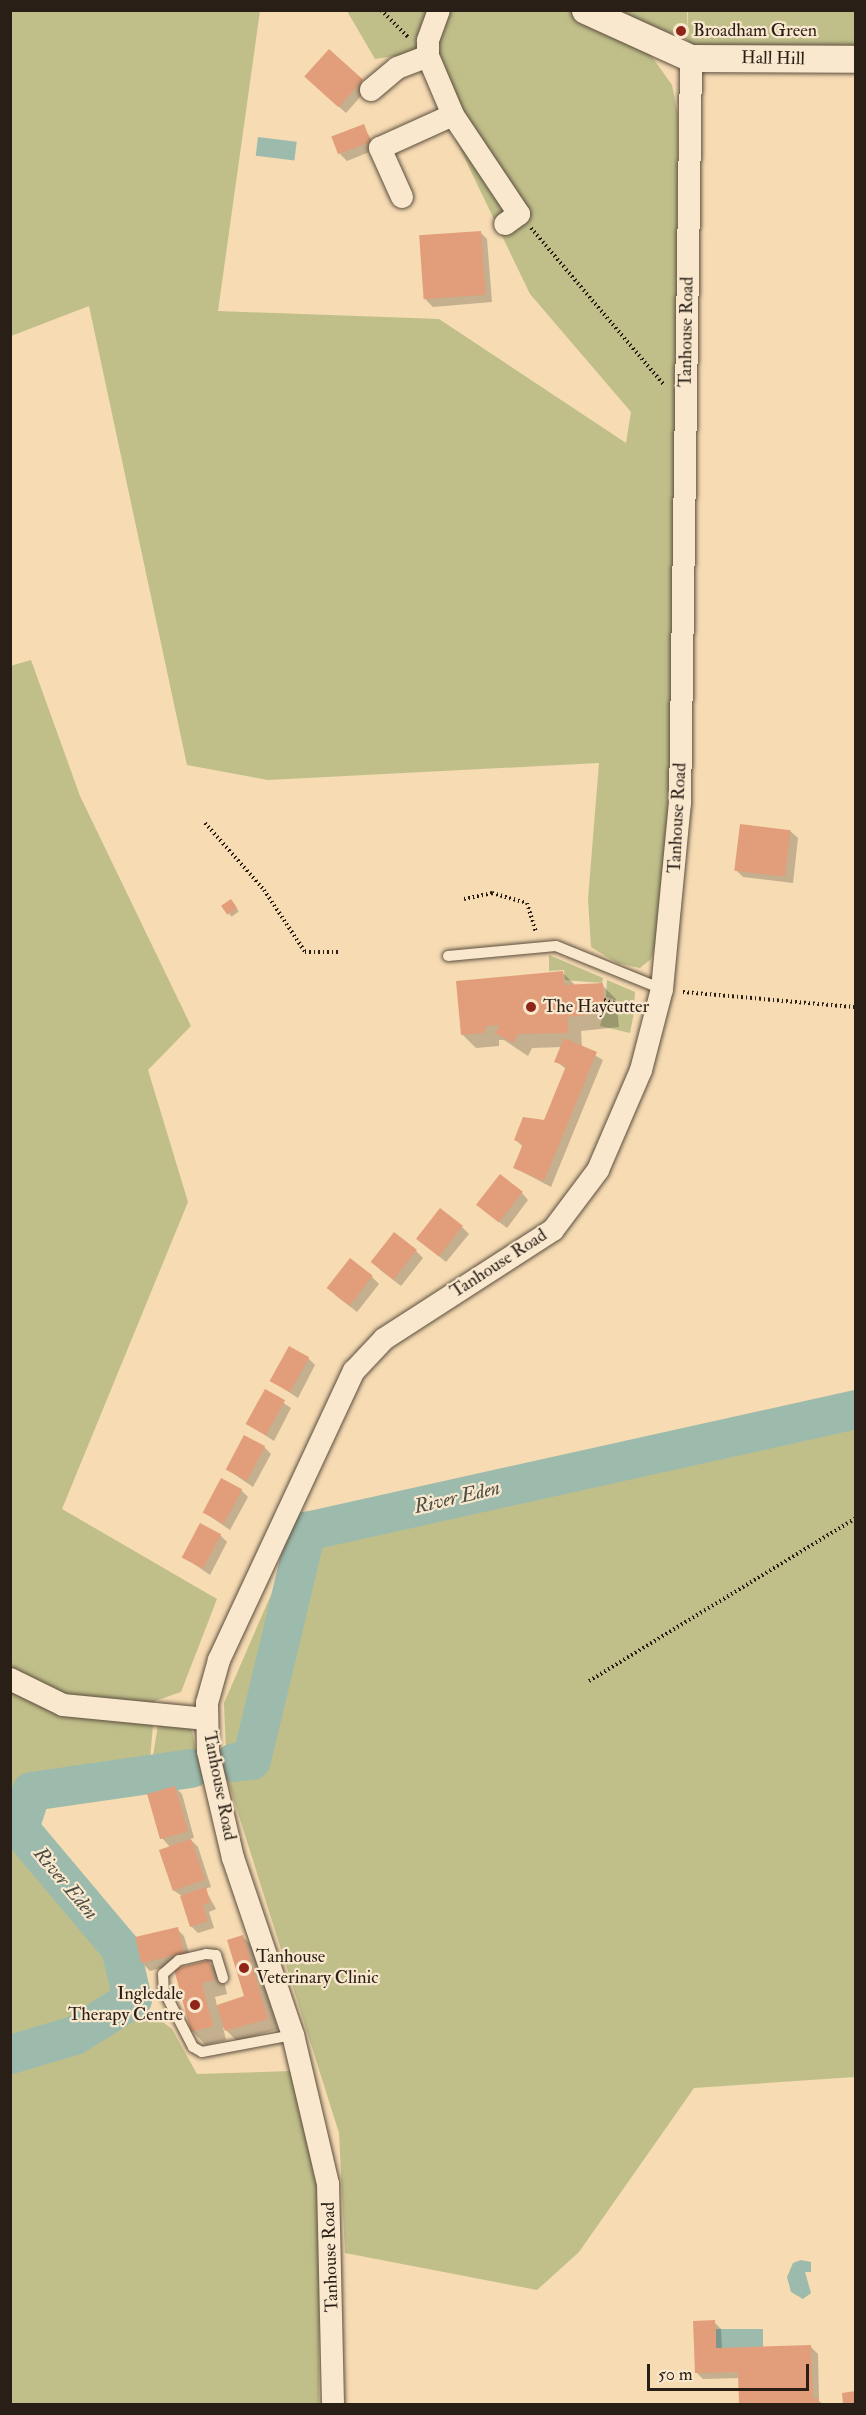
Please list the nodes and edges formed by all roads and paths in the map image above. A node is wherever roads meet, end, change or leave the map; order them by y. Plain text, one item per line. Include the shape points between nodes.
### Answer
1 (381, 10) edge
2 (439, 10) edge
3 (585, 10) edge
4 (428, 56) junction
5 (691, 58) junction
6 (855, 59) edge
7 (371, 90) dead end
8 (453, 114) junction
9 (402, 197) dead end
10 (512, 219) joint
11 (666, 388) dead end
12 (205, 823) dead end
13 (464, 899) dead end
14 (542, 947) junction
15 (341, 952) dead end
16 (448, 956) dead end
17 (661, 988) junction
18 (604, 1000) dead end
19 (855, 1007) edge
20 (639, 1010) junction
21 (638, 1019) dead end
22 (855, 1518) edge
23 (10, 1678) edge
24 (589, 1681) dead end
25 (206, 1719) junction
26 (224, 1978) dead end
27 (293, 2036) junction
28 (333, 2404) edge

1 - 4 path
2 - 4 street via 428,41
3 - 5 street
4 - 7 street via 397,68
4 - 8 street
5 - 6 street, Hall Hill
5 - 17 street, Tanhouse Road via 680,803
8 - 9 street via 380,148
8 - 10 street
10 - 11 path
12 - 15 path via 264,890 305,952
13 - 14 path via 492,893 527,903
14 - 16 lane
14 - 17 lane via 567,949
17 - 19 path
17 - 20 path
17 - 25 street, Tanhouse Road via 632,1096 598,1170 579,1199 553,1230 384,1339 354,1371 219,1659
18 - 20 path
20 - 21 path
22 - 24 path
23 - 25 street via 63,1704
25 - 27 street, Tanhouse Road via 208,1751 233,1858
26 - 27 lane via 216,1955 206,1954 179,1960 163,1974 164,1992 193,2047 202,2052
27 - 28 street, Tanhouse Road via 328,2184

